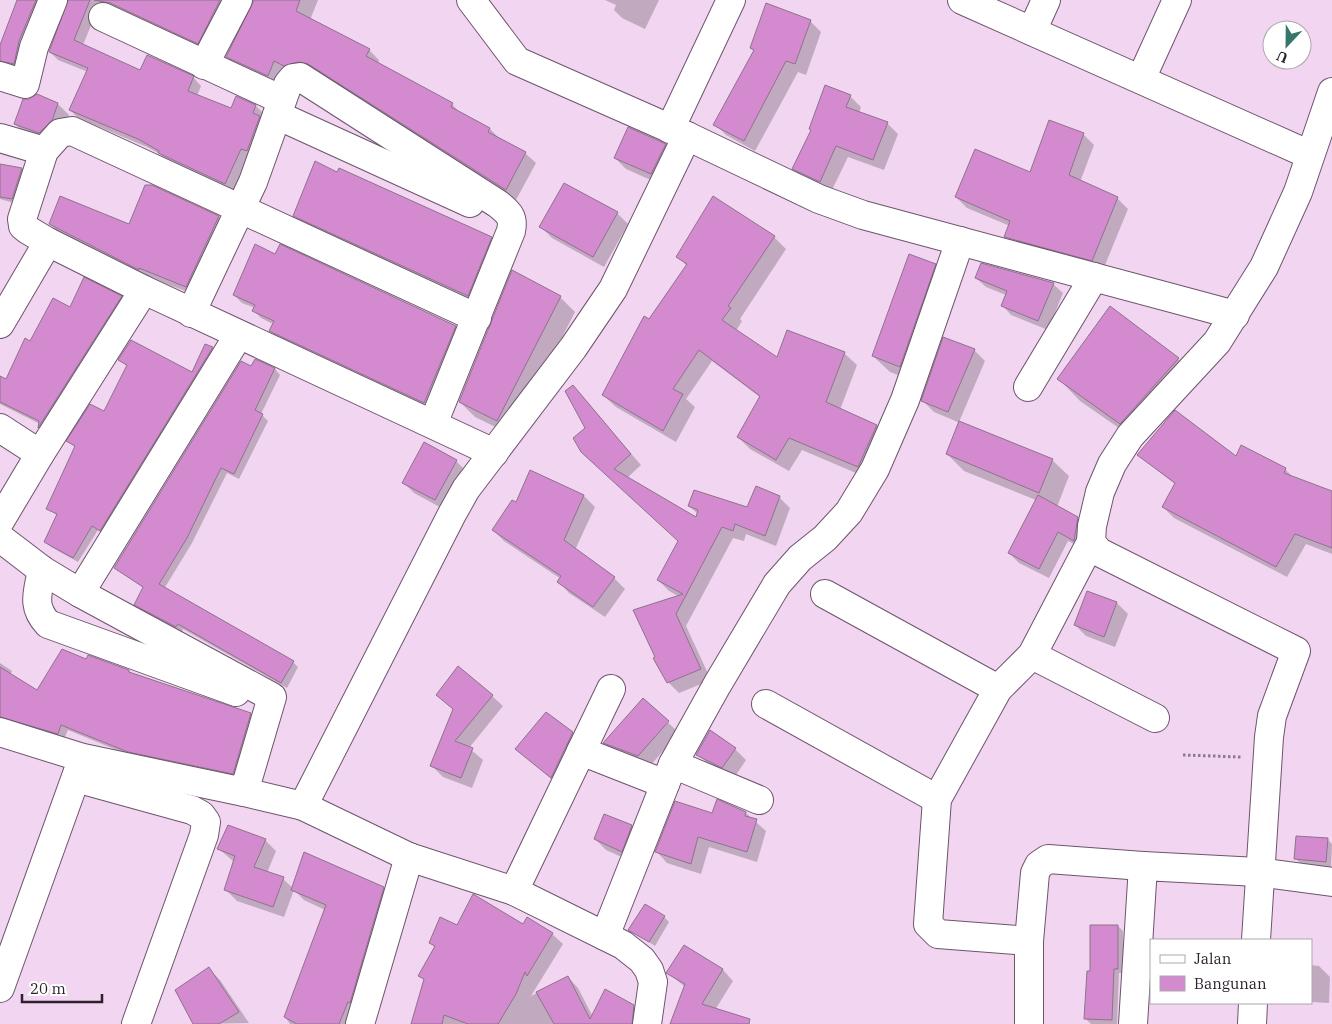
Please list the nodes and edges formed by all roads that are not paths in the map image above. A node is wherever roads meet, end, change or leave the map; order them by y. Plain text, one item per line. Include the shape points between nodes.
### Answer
1 (53, 0) edge
2 (238, 0) edge
3 (472, 0) edge
4 (731, 0) edge
5 (962, 0) edge
6 (1046, 0) edge
7 (1177, 0) edge
8 (103, 17) dead end
9 (1032, 31) junction
10 (204, 65) junction
11 (0, 76) edge
12 (1141, 79) junction
13 (1332, 92) edge
14 (279, 108) junction
15 (679, 132) junction
16 (0, 138) edge
17 (44, 150) junction
18 (1310, 155) junction
19 (241, 207) junction
20 (513, 222) junction
21 (960, 241) junction
22 (48, 242) junction
23 (1094, 277) junction
24 (144, 290) junction
25 (191, 313) junction
26 (1235, 315) junction
27 (477, 318) junction
28 (0, 324) edge
29 (238, 336) junction
30 (1028, 386) dead end
31 (433, 424) junction
32 (0, 428) edge
33 (494, 453) junction
34 (40, 454) junction
35 (0, 521) edge
36 (0, 538) edge
37 (1091, 542) junction
38 (42, 570) junction
39 (80, 593) junction
40 (825, 594) dead end
41 (1032, 655) junction
42 (611, 689) dead end
43 (998, 689) junction
44 (271, 704) junction
45 (766, 704) dead end
46 (1155, 718) dead end
47 (0, 732) edge
48 (581, 751) junction
49 (79, 768) junction
50 (669, 774) junction
51 (244, 792) junction
52 (937, 799) junction
53 (759, 800) dead end
54 (303, 806) junction
55 (409, 857) junction
56 (1143, 866) junction
57 (1258, 872) junction
58 (1332, 882) edge
59 (514, 891) junction
60 (605, 936) junction
61 (1256, 939) edge
62 (1029, 941) junction
63 (0, 988) edge
64 (1253, 1004) edge
65 (136, 1024) edge
66 (360, 1024) edge
67 (647, 1024) edge
68 (1029, 1024) edge
69 (1133, 1024) edge
70 (1252, 1024) edge

1 - 11 street via 34,47 25,84
2 - 10 street
3 - 15 street via 517,61
4 - 15 street
5 - 9 street
6 - 9 street
7 - 12 street
8 - 10 street
9 - 12 street
10 - 14 street
12 - 18 street
13 - 18 street
14 - 19 street
14 - 20 street
14 - 20 street via 288,84 293,78 300,77 498,204 511,215
15 - 21 street via 819,200
15 - 33 street via 613,289
16 - 17 street
17 - 19 street via 60,132 72,130
17 - 22 street via 22,219 23,226
18 - 26 street via 1298,192 1264,266
19 - 25 street
19 - 27 street
20 - 27 street
21 - 23 street
21 - 50 street via 905,400 875,469 850,512 777,584 716,685
22 - 24 street
22 - 28 street
23 - 26 street
23 - 30 street
24 - 25 street
24 - 34 street
25 - 29 street
26 - 37 street via 1217,342 1130,436 1112,464 1100,492
27 - 31 street
29 - 31 street
29 - 39 street
31 - 33 street
32 - 34 street
33 - 54 street via 466,489 452,514
34 - 35 street
36 - 38 street
37 - 41 street
37 - 57 street via 1099,552 1296,651 1272,716
38 - 39 street
38 - 44 street via 36,606 48,624
39 - 44 street via 270,694
40 - 43 street
41 - 43 street
41 - 46 street
42 - 48 street
43 - 52 street
44 - 51 street
45 - 52 street
47 - 49 street
48 - 50 street
48 - 59 street
49 - 51 street
49 - 63 street
49 - 65 street via 192,810 206,822
50 - 53 street
50 - 60 street
51 - 54 street
52 - 62 street via 928,924 931,929 938,934
54 - 55 street
55 - 59 street
55 - 66 street
56 - 57 street
56 - 62 street via 1048,859 1035,873
56 - 69 street
57 - 58 street
57 - 61 street
59 - 60 street
60 - 67 street via 623,945 649,970 653,982
62 - 68 street
64 - 70 street

